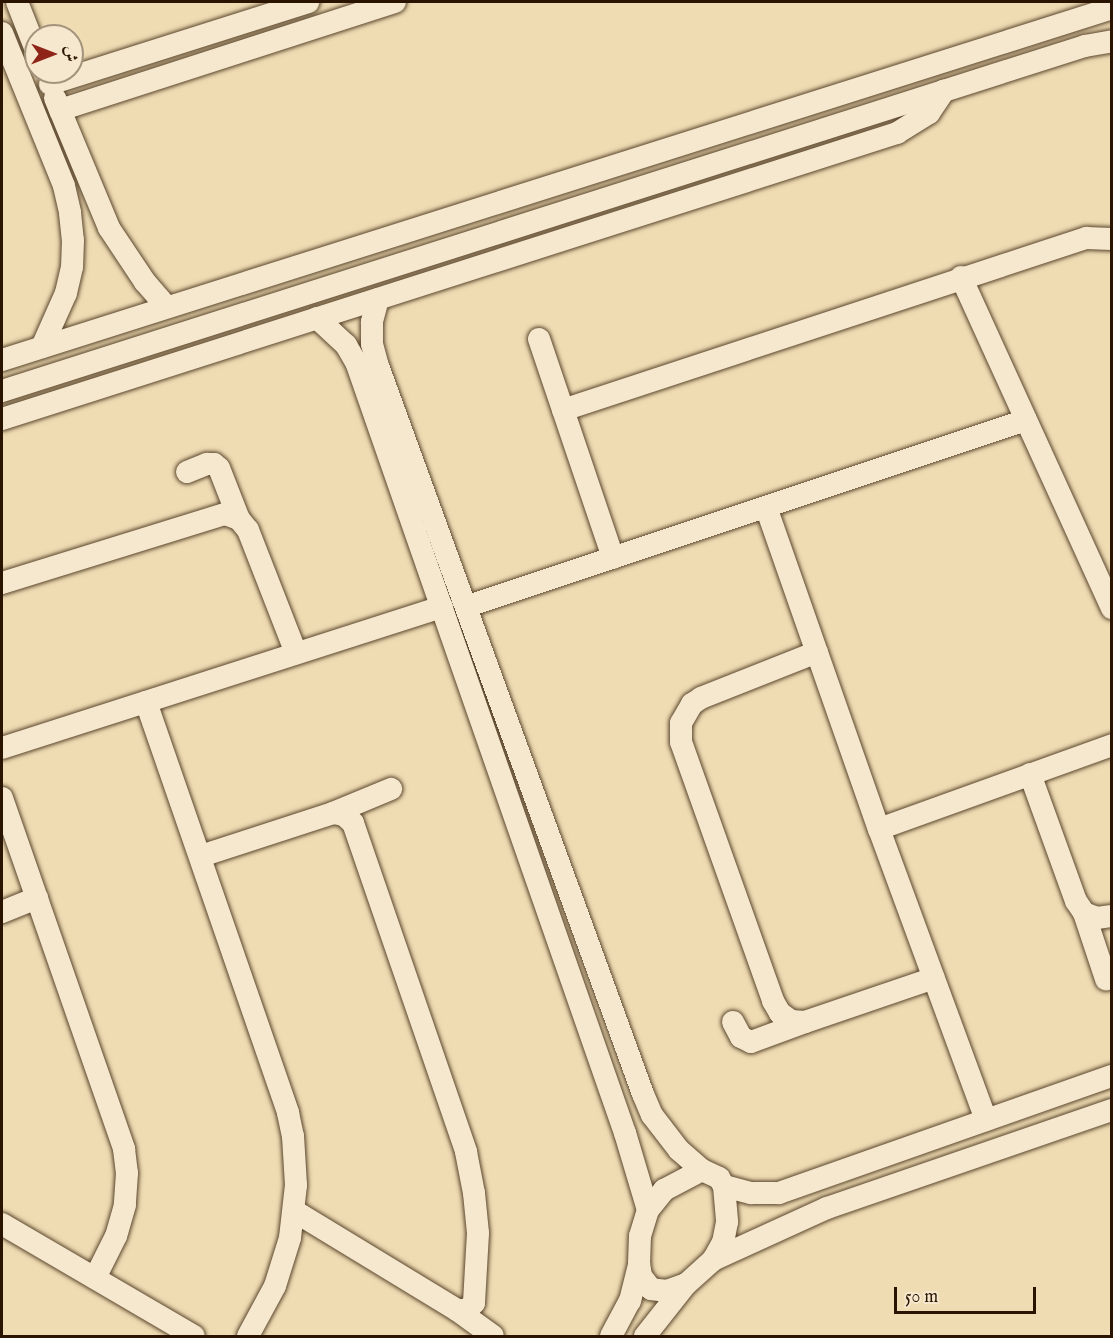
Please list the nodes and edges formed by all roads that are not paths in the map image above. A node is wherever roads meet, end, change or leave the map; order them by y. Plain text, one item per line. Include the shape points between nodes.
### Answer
1 (17, 2) edge
2 (308, 2) edge
3 (396, 2) edge
4 (1112, 8) edge
5 (26, 24) edge
6 (2, 33) edge
7 (1112, 41) edge
8 (84, 67) edge
9 (49, 84) edge
10 (944, 91) junction
11 (60, 110) junction
12 (1109, 237) edge
13 (961, 277) junction
14 (378, 299) junction
15 (167, 307) junction
16 (317, 318) junction
17 (539, 339) dead end
18 (42, 347) junction
19 (2, 360) edge
20 (2, 392) edge
21 (563, 410) junction
22 (2, 419) edge
23 (1026, 420) junction
24 (187, 472) dead end
25 (766, 507) junction
26 (239, 519) junction
27 (613, 558) junction
28 (2, 583) edge
29 (468, 606) junction
30 (442, 607) junction
31 (1112, 608) edge
32 (817, 652) junction
33 (296, 653) junction
34 (146, 702) junction
35 (1112, 745) edge
36 (2, 748) edge
37 (1030, 774) junction
38 (391, 789) dead end
39 (2, 798) edge
40 (333, 813) junction
41 (879, 829) junction
42 (201, 856) junction
43 (37, 898) junction
44 (2, 912) edge
45 (1084, 913) junction
46 (1112, 916) edge
47 (934, 978) junction
48 (1106, 979) dead end
49 (733, 1022) dead end
50 (805, 1022) junction
51 (1112, 1076) edge
52 (1112, 1110) edge
53 (986, 1120) junction
54 (702, 1170) junction
55 (724, 1186) junction
56 (648, 1210) junction
57 (294, 1211) junction
58 (2, 1224) edge
59 (713, 1260) junction
60 (639, 1264) junction
61 (95, 1278) junction
62 (686, 1284) junction
63 (456, 1310) junction
64 (194, 1336) edge
65 (248, 1336) edge
66 (493, 1336) edge
67 (611, 1336) edge
68 (645, 1336) edge

1 - 5 street
2 - 8 street
3 - 11 street
4 - 15 street
6 - 18 street via 64,186 70,213 72,267 66,293
7 - 10 street
9 - 11 street
10 - 14 street via 929,113 897,134
10 - 20 street
11 - 15 street via 109,228
12 - 13 street via 1086,238
13 - 21 street
13 - 23 street
14 - 16 street
14 - 29 street via 372,344 378,366
15 - 18 street
16 - 22 street
16 - 30 street via 346,345 356,362
17 - 21 street
18 - 19 street
21 - 27 street
23 - 25 street
23 - 31 street
24 - 26 street via 207,464 219,468
25 - 27 street
25 - 32 street
26 - 28 street via 225,514 210,517
26 - 33 street via 248,530
27 - 29 street
29 - 54 street via 643,1094 664,1133
30 - 33 street
30 - 56 street
32 - 41 street
32 - 50 street via 701,698 685,712 679,734 773,1001 791,1021
33 - 34 street
34 - 36 street
34 - 42 street
35 - 37 street
37 - 41 street
37 - 45 street via 1076,901
38 - 40 street
39 - 43 street
40 - 42 street
40 - 63 street via 344,815 353,823 466,1152 477,1213 476,1293 467,1310
41 - 47 street
42 - 57 street via 288,1113 296,1158
43 - 44 street
43 - 61 street via 124,1149 125,1205 116,1236
45 - 46 street via 1097,918
45 - 48 street
47 - 50 street
47 - 53 street
49 - 50 street via 741,1037 751,1042
51 - 53 street
52 - 59 street via 827,1208
53 - 55 street via 779,1192 751,1193
54 - 55 street via 712,1172
54 - 56 street via 664,1190
55 - 59 street via 727,1222 723,1242
56 - 60 street via 640,1236
57 - 63 street
57 - 65 street via 275,1286
58 - 61 street
59 - 62 street
60 - 62 street via 641,1276 651,1289 667,1291
60 - 67 street via 630,1301
61 - 64 street
62 - 68 street
63 - 66 street

